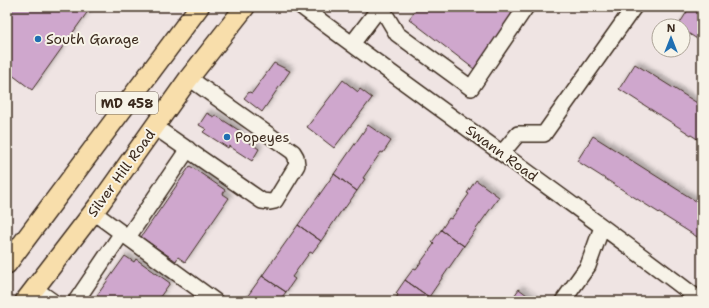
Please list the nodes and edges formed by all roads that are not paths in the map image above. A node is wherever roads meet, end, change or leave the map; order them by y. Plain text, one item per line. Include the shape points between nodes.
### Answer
1 (199, 7) edge
2 (245, 7) edge
3 (302, 7) edge
4 (381, 7) edge
5 (526, 7) edge
6 (634, 7) edge
7 (352, 44) junction
8 (189, 78) junction
9 (155, 127) junction
10 (188, 149) junction
11 (502, 153) junction
12 (93, 212) junction
13 (602, 227) junction
14 (125, 235) junction
15 (7, 264) edge
16 (30, 295) edge
17 (52, 301) edge
18 (76, 301) edge
19 (215, 301) edge
20 (563, 301) edge
21 (701, 301) edge

1 - 15 main road, MD 458
2 - 8 main road, Silver Hill Road / MD 458
3 - 7 street, Swann Road
4 - 5 street via 397,34 471,88
4 - 7 street
6 - 11 street via 544,134 518,134
7 - 11 street, Swann Road
8 - 9 main road, Silver Hill Road / MD 458
8 - 10 street via 293,152 297,165 275,201 262,201
9 - 10 street
9 - 12 main road, Silver Hill Road / MD 458
10 - 14 street
11 - 13 street, Swann Road
12 - 14 street
12 - 16 main road, Silver Hill Road / MD 458
13 - 20 street via 588,266
13 - 21 street, Swann Road
14 - 18 street
14 - 19 street
16 - 17 street

